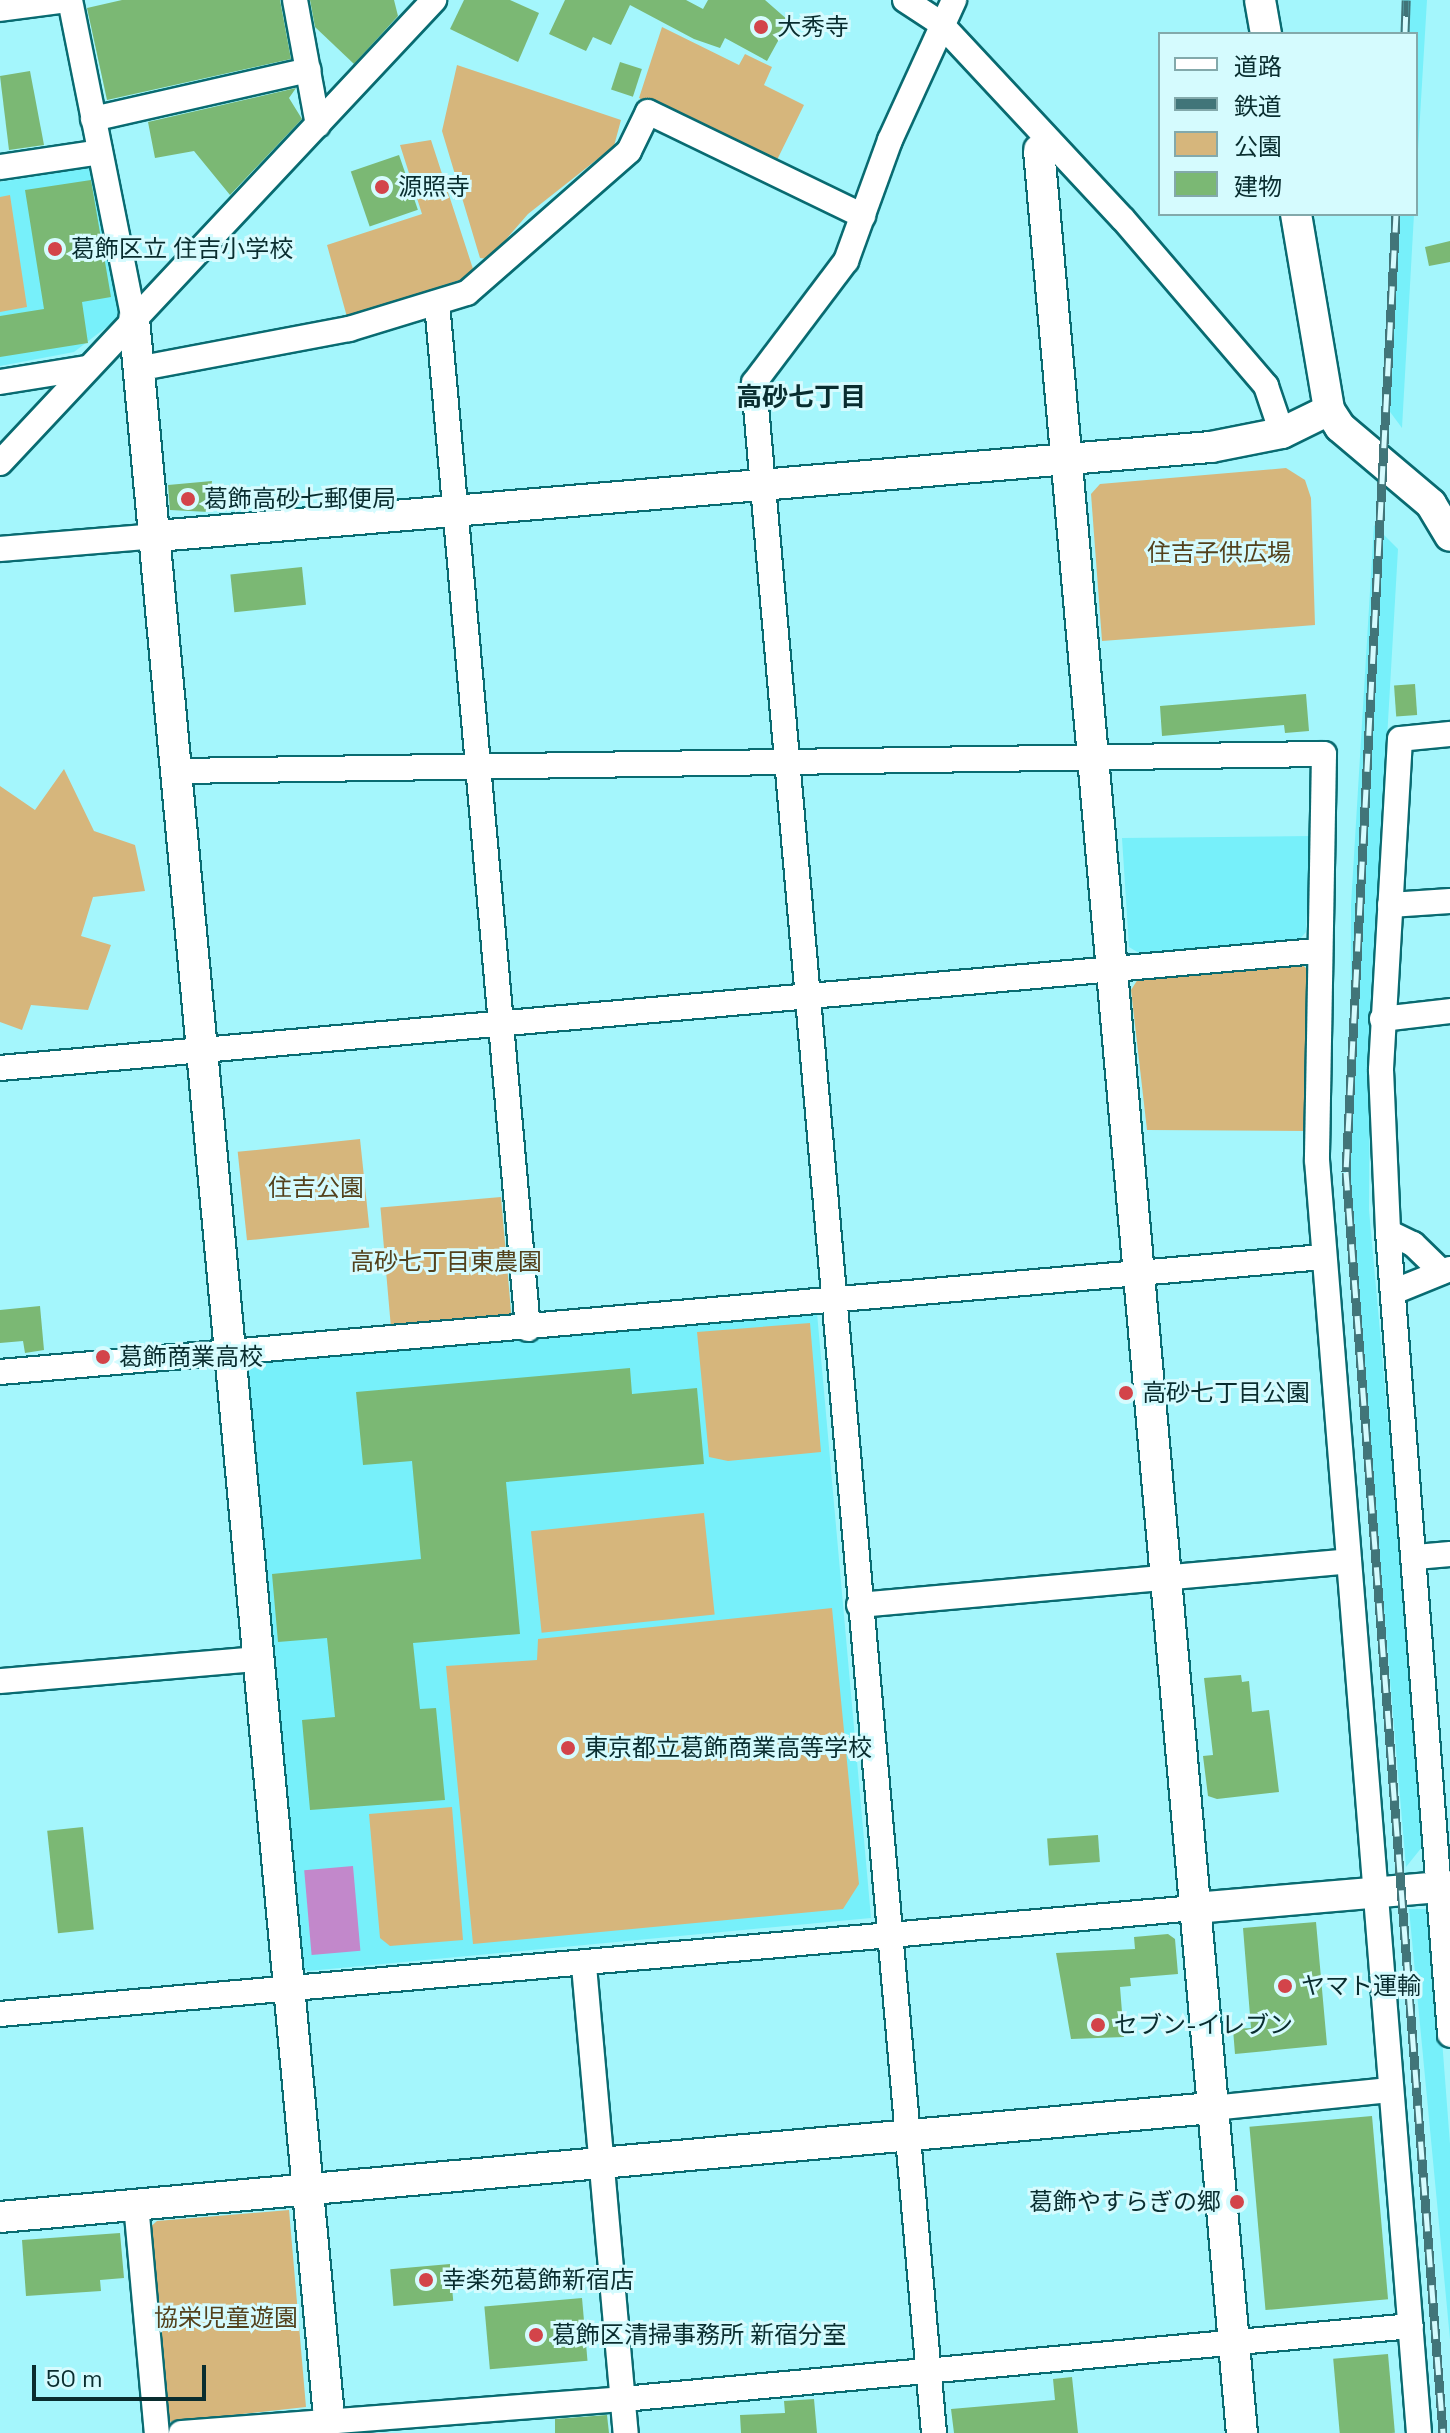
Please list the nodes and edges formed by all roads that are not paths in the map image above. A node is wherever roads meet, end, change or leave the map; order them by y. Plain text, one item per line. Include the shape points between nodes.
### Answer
1 (69, 0) edge
2 (295, 0) edge
3 (434, 0) edge
4 (905, 0) edge
5 (954, 0) edge
6 (1260, 0) edge
7 (0, 9) edge
8 (940, 23) junction
9 (1266, 32) edge
10 (308, 70) junction
11 (93, 119) junction
12 (318, 125) junction
13 (1038, 137) junction
14 (100, 152) junction
15 (0, 167) edge
16 (863, 216) junction
17 (1296, 216) edge
18 (437, 303) junction
19 (134, 319) junction
20 (86, 368) junction
21 (142, 368) junction
22 (0, 382) edge
23 (1329, 410) junction
24 (1282, 433) junction
25 (1066, 460) junction
26 (0, 463) edge
27 (762, 485) junction
28 (452, 511) junction
29 (157, 536) junction
30 (1450, 536) edge
31 (0, 549) edge
32 (1450, 734) edge
33 (1092, 759) junction
34 (785, 765) junction
35 (477, 769) junction
36 (177, 771) junction
37 (1450, 901) edge
38 (1390, 905) junction
39 (1317, 951) junction
40 (1109, 969) junction
41 (805, 997) junction
42 (1450, 1011) edge
43 (1382, 1019) junction
44 (501, 1025) junction
45 (206, 1051) junction
46 (0, 1068) edge
47 (1388, 1232) junction
48 (1323, 1257) junction
49 (1446, 1270) edge
50 (1138, 1274) junction
51 (1393, 1292) junction
52 (832, 1302) junction
53 (528, 1329) junction
54 (231, 1354) junction
55 (0, 1372) edge
56 (1450, 1554) edge
57 (1416, 1557) junction
58 (1349, 1561) junction
59 (1165, 1578) junction
60 (859, 1605) junction
61 (258, 1659) junction
62 (0, 1681) edge
63 (1445, 1887) edge
64 (1374, 1894) junction
65 (1195, 1908) junction
66 (889, 1934) junction
67 (584, 1966) junction
68 (287, 1988) junction
69 (0, 2014) edge
70 (1450, 2035) edge
71 (1390, 2090) junction
72 (1212, 2108) junction
73 (907, 2136) junction
74 (601, 2164) junction
75 (306, 2188) junction
76 (136, 2204) junction
77 (0, 2217) edge
78 (1411, 2326) junction
79 (1234, 2342) junction
80 (928, 2369) junction
81 (623, 2399) junction
82 (329, 2415) junction
83 (399, 2425) edge
84 (157, 2433) edge
85 (181, 2433) edge
86 (626, 2433) edge
87 (934, 2433) edge
88 (1242, 2433) edge
89 (1419, 2433) edge

1 - 7 street
1 - 11 street
2 - 10 street
3 - 12 street
4 - 8 street
5 - 8 street
6 - 9 street
8 - 13 street
8 - 16 street
10 - 11 street
10 - 12 street
11 - 14 street
12 - 19 street
13 - 24 street via 1266,386
13 - 25 street
14 - 15 street
14 - 19 street
16 - 18 street via 648,112 629,151 567,200 486,282
16 - 27 street via 846,261 754,383
17 - 23 street
18 - 21 street via 349,329
18 - 28 street
19 - 20 street
19 - 21 street
20 - 22 street
20 - 26 street
21 - 29 street
23 - 24 street
23 - 30 street via 1340,427 1423,496
24 - 25 street via 1211,447
25 - 27 street
25 - 33 street
27 - 28 street
27 - 34 street
28 - 29 street
28 - 35 street
29 - 31 street
29 - 36 street
32 - 38 street via 1400,739
33 - 34 street
33 - 39 street via 1324,754
33 - 40 street
34 - 35 street
34 - 41 street
35 - 36 street
35 - 44 street
36 - 45 street
37 - 38 street
38 - 43 street
39 - 40 street
39 - 48 street
40 - 41 street
40 - 50 street
41 - 44 street
41 - 52 street
42 - 43 street
43 - 47 street
44 - 45 street
44 - 53 street
45 - 46 street
45 - 54 street
47 - 49 street
47 - 51 street
48 - 50 street
48 - 58 street
49 - 51 street
50 - 52 street
50 - 59 street
51 - 57 street
52 - 53 street
52 - 60 street
53 - 54 street
54 - 55 street
54 - 61 street
56 - 57 street
57 - 63 street
58 - 59 street
58 - 64 street
59 - 60 street
59 - 65 street
60 - 66 street
61 - 62 street
61 - 68 street
63 - 64 street
63 - 70 street
64 - 65 street
64 - 71 street
65 - 66 street
65 - 72 street
66 - 67 street
66 - 73 street
67 - 68 street
67 - 74 street
68 - 69 street
68 - 75 street
71 - 72 street
71 - 78 street
72 - 73 street
72 - 79 street
73 - 74 street
73 - 80 street
74 - 75 street
74 - 81 street
75 - 76 street
75 - 82 street
76 - 77 street
76 - 84 street
78 - 79 street
78 - 89 street
79 - 80 street
79 - 88 street
80 - 81 street
80 - 87 street
81 - 83 street
81 - 86 street
82 - 83 street
82 - 85 street

